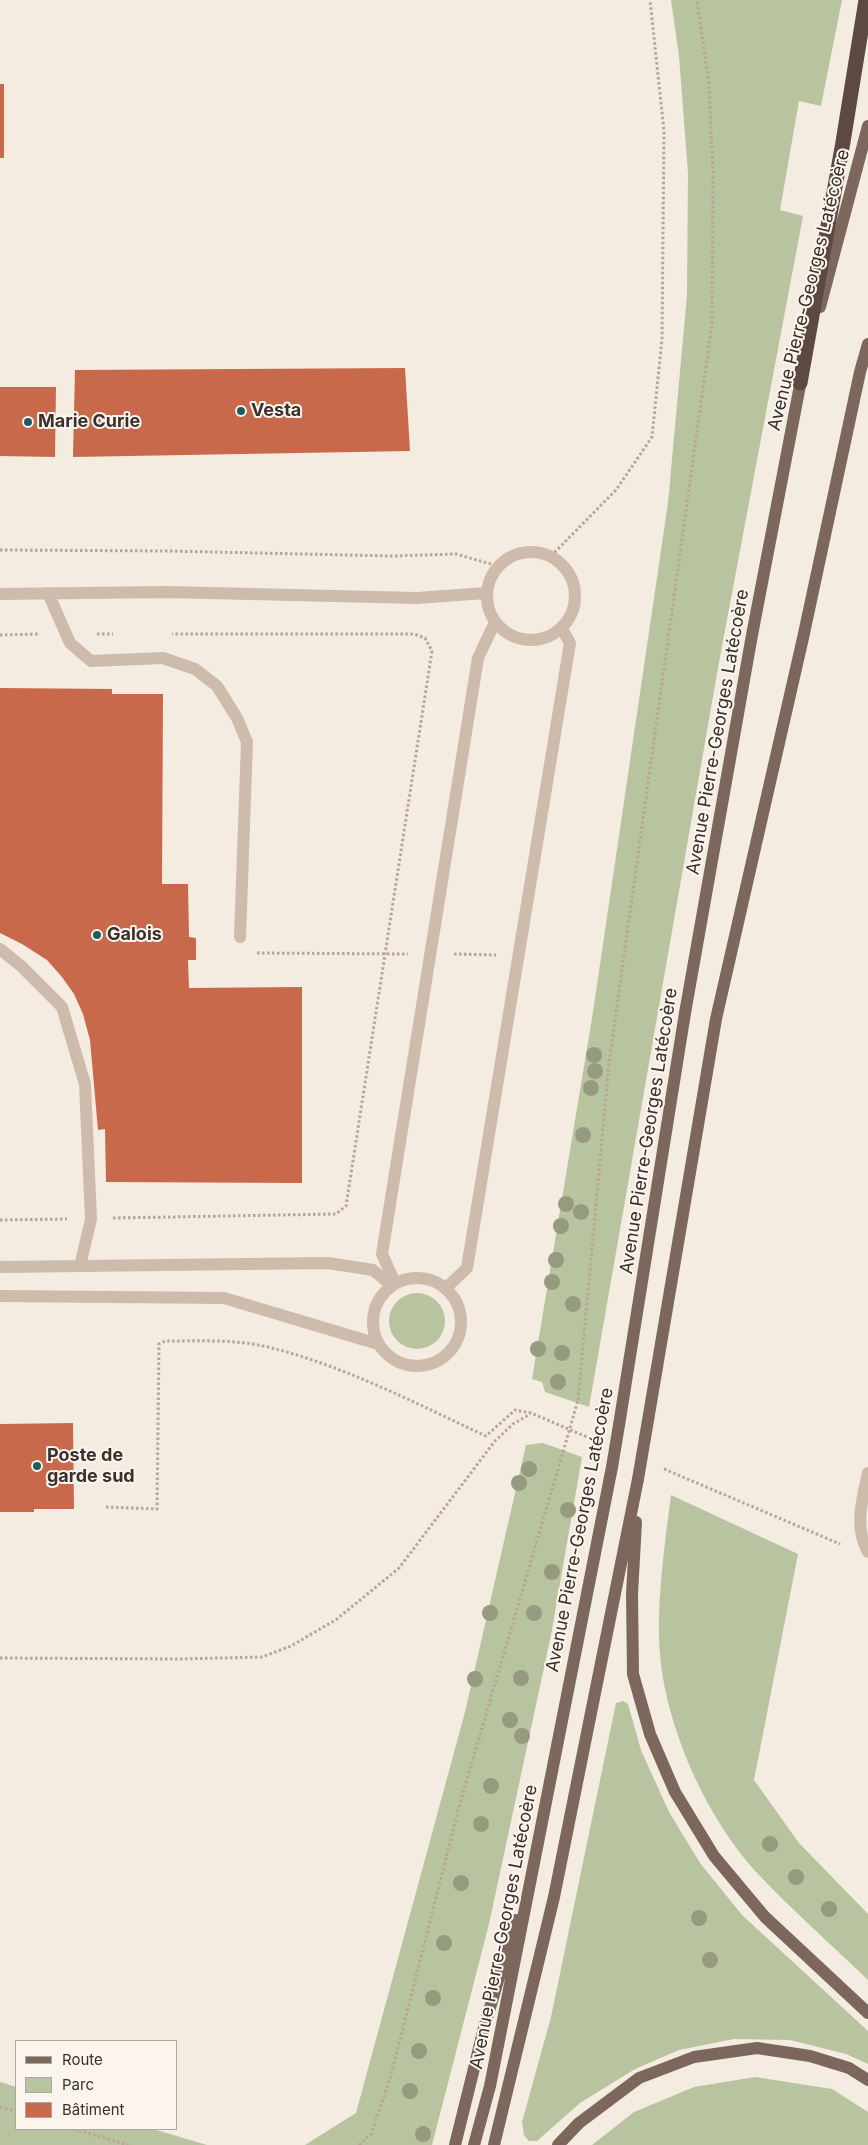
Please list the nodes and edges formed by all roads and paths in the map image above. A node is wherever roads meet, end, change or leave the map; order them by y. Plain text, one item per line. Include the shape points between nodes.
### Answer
1 (650, 0) edge
2 (697, 0) edge
3 (866, 0) edge
4 (868, 126) edge
5 (868, 344) edge
6 (800, 383) junction
7 (0, 550) edge
8 (551, 556) junction
9 (498, 566) junction
10 (486, 592) junction
11 (48, 593) junction
12 (0, 594) edge
13 (495, 622) junction
14 (562, 629) junction
15 (0, 634) edge
16 (66, 634) junction
17 (114, 634) dead end
18 (163, 634) dead end
19 (240, 937) joint
20 (0, 949) edge
21 (386, 953) junction
22 (430, 954) junction
23 (519, 955) junction
24 (91, 1219) junction
25 (0, 1220) edge
26 (80, 1266) junction
27 (0, 1267) edge
28 (393, 1284) junction
29 (446, 1288) junction
30 (0, 1296) edge
31 (378, 1344) junction
32 (531, 1414) junction
33 (595, 1440) dead end
34 (659, 1468) dead end
35 (868, 1474) edge
36 (638, 1479) junction
37 (106, 1507) dead end
38 (842, 1545) dead end
39 (868, 1552) edge
40 (0, 1658) edge
41 (539, 1844) junction
42 (868, 2013) edge
43 (868, 2080) edge
44 (0, 2107) edge
45 (15, 2112) edge
46 (77, 2130) edge
47 (128, 2145) edge
48 (359, 2145) edge
49 (455, 2145) edge
50 (474, 2145) edge
51 (494, 2145) edge
52 (558, 2145) edge

1 - 8 path via 664,131 662,339 652,438 616,490
2 - 48 path, bridge via 709,84 713,173 712,324 609,1063 578,1400 460,1804 390,2078 371,2134
3 - 6 highway
4 - 6 main road, Avenue Pierre-Georges Latécoère
5 - 36 main road, Avenue Pierre-Georges Latécoère, bridge via 716,1019
6 - 41 main road, Avenue Pierre-Georges Latécoère, bridge via 687,1003 612,1468
7 - 9 path via 392,556 456,554
8 - 9 street via 523,553
8 - 14 street via 563,564 576,590 571,618
9 - 10 street
10 - 11 street via 417,598 167,592
10 - 13 street
11 - 12 street
11 - 16 street
13 - 14 street via 505,633 520,640 549,638
13 - 22 street via 478,658
14 - 23 street via 570,643
15 - 16 path
16 - 17 path
16 - 19 street via 70,643 91,661 162,658 195,669 217,686 237,718 247,742
18 - 21 path via 414,634 425,638 432,651
19 - 21 path via 240,952
20 - 24 street via 62,1007 85,1084
21 - 22 path
21 - 24 path via 346,1206 336,1214
22 - 23 path
22 - 28 street via 382,1254
23 - 29 street via 467,1268
24 - 25 path
24 - 26 street
26 - 27 street
26 - 28 street via 328,1263 373,1270
28 - 29 street via 422,1277
28 - 31 street via 382,1294 376,1306 373,1332
29 - 31 street via 455,1298 462,1323 453,1348 444,1358 416,1367 401,1364
30 - 31 street via 224,1298
32 - 33 path
32 - 37 path via 515,1410 486,1436 349,1372 266,1347 224,1342 165,1341 160,1344 157,1509
32 - 40 path via 513,1424 495,1441 399,1568 337,1619 291,1646 262,1657
34 - 38 path
35 - 39 street via 860,1511 861,1540
36 - 42 main road via 632,1594 633,1674 650,1734 675,1792 714,1856 765,1917
36 - 51 main road, Avenue Pierre-Georges Latécoère via 554,1897
41 - 49 main road via 484,2028
41 - 50 main road, Avenue Pierre-Georges Latécoère via 490,2086
43 - 52 main road via 849,2068 810,2056 756,2048 694,2057 639,2078 579,2123
44 - 45 path
46 - 47 path

